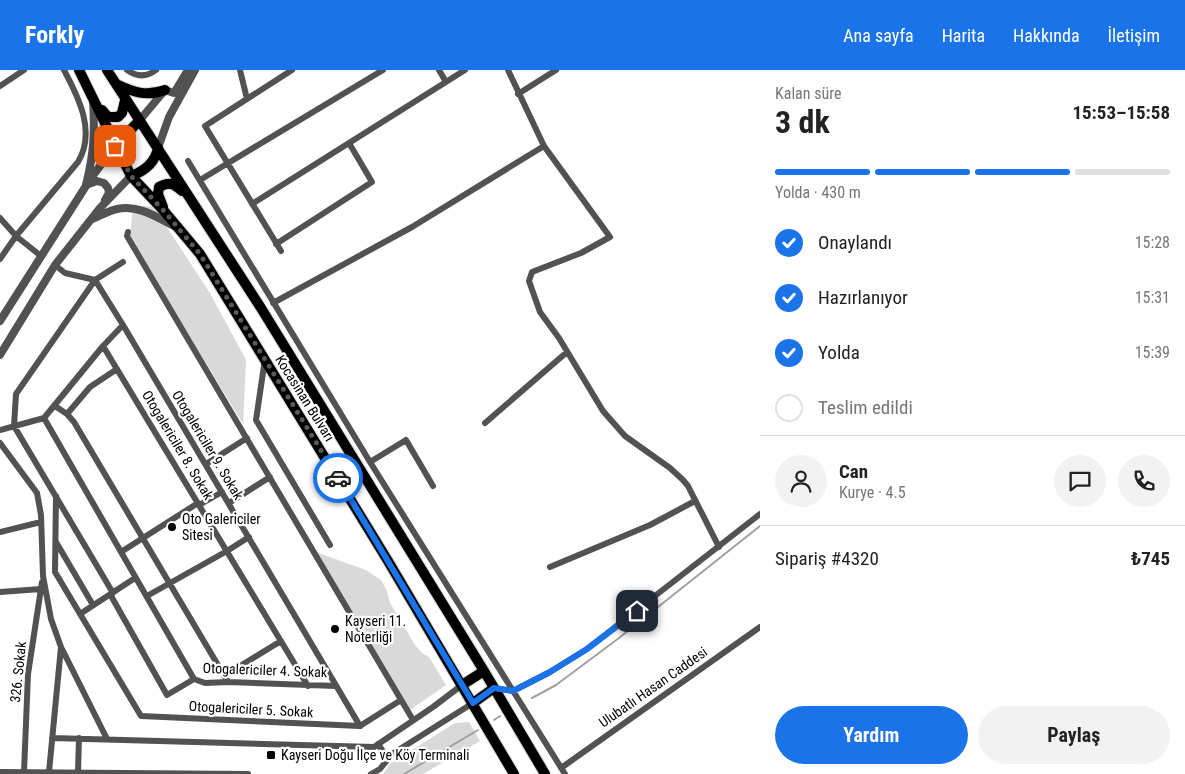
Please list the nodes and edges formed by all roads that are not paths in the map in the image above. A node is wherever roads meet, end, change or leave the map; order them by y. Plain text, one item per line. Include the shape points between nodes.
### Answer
1 (24, 70) edge
2 (64, 70) edge
3 (79, 70) edge
4 (107, 70) edge
5 (127, 70) edge
6 (156, 70) edge
7 (188, 70) edge
8 (195, 70) edge
9 (240, 70) edge
10 (292, 70) edge
11 (383, 70) edge
12 (439, 70) edge
13 (465, 70) edge
14 (508, 70) edge
15 (556, 70) edge
16 (446, 82) junction
17 (115, 84) junction
18 (0, 86) edge
19 (165, 90) junction
20 (518, 94) junction
21 (92, 97) junction
22 (246, 99) junction
23 (125, 100) junction
24 (139, 121) junction
25 (349, 143) junction
26 (115, 146) junction
27 (544, 146) junction
28 (158, 148) junction
29 (188, 160) dead end
30 (227, 162) junction
31 (131, 176) junction
32 (200, 180) junction
33 (86, 185) junction
34 (191, 198) junction
35 (252, 204) junction
36 (100, 208) junction
37 (164, 211) junction
38 (0, 218) edge
39 (90, 220) junction
40 (180, 230) junction
41 (128, 232) dead end
42 (16, 236) junction
43 (276, 244) junction
44 (281, 251) dead end
45 (40, 256) junction
46 (0, 259) edge
47 (123, 262) dead end
48 (54, 265) junction
49 (95, 280) junction
50 (273, 303) junction
51 (0, 321) edge
52 (123, 325) junction
53 (103, 346) junction
54 (567, 352) junction
55 (0, 355) edge
56 (264, 359) junction
57 (117, 369) junction
58 (54, 406) junction
59 (67, 414) junction
60 (44, 418) junction
61 (485, 423) dead end
62 (14, 426) junction
63 (0, 430) edge
64 (247, 438) junction
65 (0, 443) edge
66 (370, 462) junction
67 (206, 464) junction
68 (270, 477) junction
69 (433, 486) dead end
70 (222, 492) junction
71 (56, 496) junction
72 (696, 501) junction
73 (229, 503) junction
74 (199, 504) junction
75 (760, 514) edge
76 (41, 522) junction
77 (0, 532) edge
78 (249, 537) junction
79 (143, 538) junction
80 (56, 542) junction
81 (330, 545) dead end
82 (719, 547) junction
83 (121, 552) junction
84 (227, 552) junction
85 (550, 567) dead end
86 (43, 576) junction
87 (135, 578) junction
88 (169, 583) junction
89 (41, 589) junction
90 (0, 592) edge
91 (111, 593) junction
92 (147, 596) junction
93 (93, 605) junction
94 (80, 614) junction
95 (760, 627) edge
96 (281, 642) junction
97 (61, 648) junction
98 (484, 671) junction
99 (194, 679) junction
100 (226, 679) junction
101 (462, 685) junction
102 (308, 686) junction
103 (336, 686) junction
104 (494, 688) junction
105 (513, 691) junction
106 (401, 700) junction
107 (473, 703) junction
108 (414, 720) junction
109 (360, 726) junction
110 (52, 738) junction
111 (79, 738) junction
112 (107, 739) junction
113 (378, 744) junction
114 (388, 759) junction
115 (563, 771) edge
116 (0, 772) edge
117 (24, 772) junction
118 (49, 772) junction
119 (78, 772) junction
120 (248, 774) edge
121 (371, 774) edge
122 (514, 774) edge
123 (545, 774) edge

1 - 18 street
2 - 42 street via 82,110 86,130 84,149 78,162
3 - 21 highway, Kocasinan Bulvarı
4 - 17 highway, Kocasinan Bulvarı
5 - 6 street via 142,76
7 - 19 street via 174,92
8 - 28 street via 168,117
9 - 22 street
10 - 22 street
11 - 30 street
12 - 16 street
13 - 16 street
14 - 20 street
15 - 20 street
16 - 25 street
17 - 19 highway via 141,94
17 - 23 highway, Kocasinan Bulvarı
19 - 24 street
20 - 27 street
21 - 23 highway via 111,118 118,118 122,113
21 - 26 highway, Kocasinan Bulvarı
21 - 33 street via 94,155
22 - 30 street via 206,126
23 - 24 highway, Kocasinan Bulvarı
24 - 26 highway
24 - 28 highway, Kocasinan Bulvarı
25 - 35 street
25 - 43 street via 372,182
26 - 31 highway, Kocasinan Bulvarı
26 - 33 street
27 - 50 street via 412,227
27 - 54 street via 610,237 529,276 540,312
28 - 31 highway via 156,157 144,171
28 - 34 highway, Kocasinan Bulvarı
29 - 32 street
30 - 32 street
30 - 35 street
31 - 36 street
31 - 37 highway, Kocasinan Bulvarı
32 - 50 street
33 - 36 street via 97,181 108,188 109,193
33 - 45 street
34 - 37 highway via 174,184 166,183 159,187 158,194
34 - 98 highway, Kocasinan Bulvarı
35 - 43 street
36 - 39 street
37 - 40 highway, Kocasinan Bulvarı
38 - 42 street
39 - 40 street via 115,209 140,209
39 - 48 street
40 - 56 highway, Kocasinan Bulvarı via 200,254
41 - 64 street
42 - 45 street
42 - 46 street
43 - 44 street
45 - 51 street
47 - 49 street
48 - 49 street via 65,273
48 - 55 street
49 - 52 street, Otogalericiler 9. Sokak
49 - 62 street via 16,394
50 - 66 street
52 - 53 street
52 - 67 street, Otogalericiler 9. Sokak
53 - 57 street, Otogalericiler 8. Sokak
53 - 58 street
54 - 61 street
54 - 72 street via 613,424 677,474
56 - 81 street via 256,420
56 - 101 highway, Kocasinan Bulvarı
57 - 59 street via 86,391
57 - 74 street, Otogalericiler 8. Sokak
58 - 59 street
58 - 60 street
59 - 79 street
60 - 62 street
60 - 83 street
62 - 63 street
62 - 71 street
64 - 67 street
64 - 68 street
65 - 76 street via 37,493
66 - 69 street via 406,440
66 - 105 street
67 - 70 street, Otogalericiler 9. Sokak
68 - 73 street
68 - 106 street
70 - 73 street, Otogalericiler 9. Sokak
70 - 74 street
71 - 80 street
71 - 91 street
72 - 82 street
72 - 85 street via 650,525
73 - 78 street, Otogalericiler 9. Sokak
74 - 79 street
74 - 84 street, Otogalericiler 8. Sokak
75 - 82 street
76 - 77 street
76 - 86 street
78 - 84 street
78 - 103 street, Otogalericiler 9. Sokak
79 - 83 street
79 - 88 street
80 - 93 street
80 - 94 street via 55,572
82 - 105 street via 587,649
83 - 87 street
84 - 88 street
84 - 96 street, Otogalericiler 8. Sokak
86 - 89 street, 326. Sokak
86 - 97 street via 51,619
87 - 91 street
87 - 92 street
88 - 92 street
88 - 100 street
89 - 90 street
89 - 117 street, 326. Sokak via 28,674
91 - 93 street
91 - 99 street via 167,695
92 - 99 street
93 - 94 street
94 - 109 street, Otogalericiler 5. Sokak via 141,716
95 - 115 street, Ulubatlı Hasan Caddesi
96 - 100 street
96 - 102 street, Otogalericiler 8. Sokak
97 - 110 street
97 - 112 street
98 - 101 highway
98 - 104 highway, Kocasinan Bulvarı
99 - 100 street, Otogalericiler 4. Sokak via 205,683
100 - 102 street, Otogalericiler 4. Sokak
101 - 107 highway, Kocasinan Bulvarı
101 - 108 street
102 - 103 street, Otogalericiler 4. Sokak
103 - 109 street, Otogalericiler 9. Sokak
104 - 105 street
104 - 107 highway
104 - 123 highway, Kocasinan Bulvarı
105 - 115 street
106 - 108 street
106 - 109 street
107 - 114 street
107 - 122 highway, Kocasinan Bulvarı
108 - 113 street
110 - 111 street
110 - 118 street
111 - 112 street
111 - 119 street
112 - 113 street via 374,747
113 - 114 street
114 - 121 street
116 - 117 street
117 - 118 street
118 - 119 street
119 - 120 street

